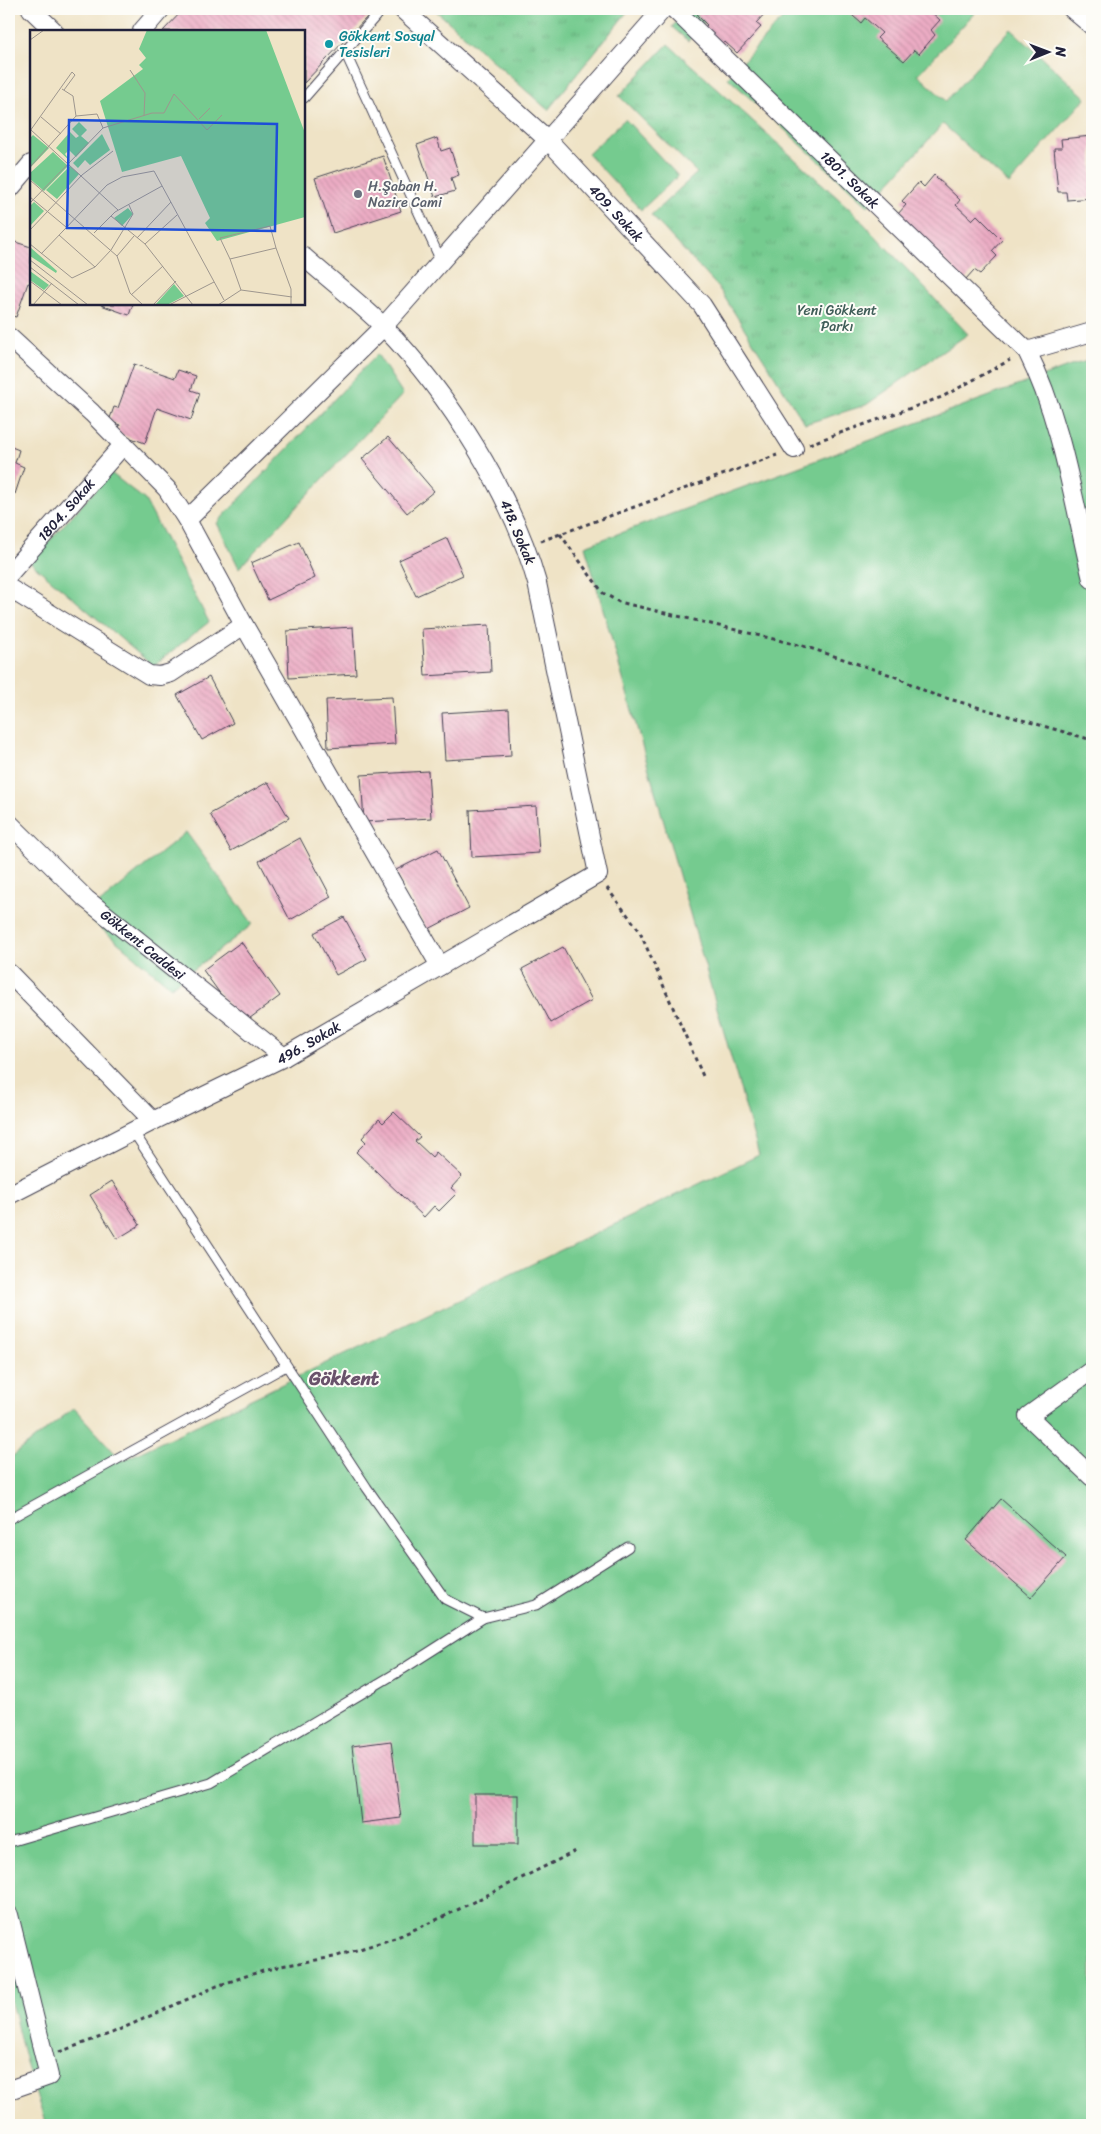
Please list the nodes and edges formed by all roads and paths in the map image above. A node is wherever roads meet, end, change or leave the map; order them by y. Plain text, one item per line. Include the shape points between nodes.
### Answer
1 (31, 9) edge
2 (161, 9) edge
3 (382, 9) edge
4 (402, 9) edge
5 (663, 9) edge
6 (674, 9) edge
7 (1072, 9) edge
8 (1092, 26) edge
9 (53, 30) edge
10 (143, 30) edge
11 (345, 52) junction
12 (305, 97) edge
13 (548, 140) junction
14 (30, 165) edge
15 (9, 190) edge
16 (305, 258) edge
17 (441, 261) junction
18 (383, 327) junction
19 (1092, 332) edge
20 (9, 337) edge
21 (1026, 351) junction
22 (124, 444) junction
23 (794, 449) dead end
24 (187, 520) junction
25 (560, 534) dead end
26 (9, 574) edge
27 (1092, 579) edge
28 (9, 588) edge
29 (244, 625) junction
30 (1092, 740) edge
31 (9, 823) edge
32 (598, 874) junction
33 (440, 966) junction
34 (9, 973) edge
35 (284, 1058) junction
36 (703, 1076) dead end
37 (153, 1121) junction
38 (134, 1130) junction
39 (9, 1195) edge
40 (286, 1366) junction
41 (1092, 1370) edge
42 (1092, 1476) edge
43 (9, 1519) edge
44 (628, 1547) dead end
45 (483, 1618) junction
46 (9, 1842) edge
47 (576, 1850) dead end
48 (9, 1915) edge
49 (44, 2056) junction
50 (9, 2090) edge

1 - 9 street
2 - 10 street
3 - 11 lane
4 - 13 street, 409. Sokak
5 - 13 street
6 - 21 street, 1801. Sokak
7 - 8 street
11 - 12 lane
11 - 17 lane
13 - 17 street
13 - 23 street, 409. Sokak via 702,305
14 - 15 street
16 - 18 street, 418. Sokak
17 - 18 street
18 - 24 street
18 - 32 street, 418. Sokak via 414,363 470,440 519,528 537,583
19 - 21 street
20 - 22 street
21 - 27 street via 1050,404
22 - 24 street via 167,489
22 - 26 street, 1804. Sokak
24 - 29 street
25 - 30 path via 603,593 619,602 807,647 894,676 932,694
28 - 29 street via 149,675 171,673
29 - 33 street
31 - 35 street, Gökkent Caddesi via 86,899
32 - 33 street, 496. Sokak
32 - 36 path via 639,930
33 - 35 street, 496. Sokak
34 - 37 street
35 - 37 street, 496. Sokak
37 - 38 street, 496. Sokak
38 - 39 street, 496. Sokak
38 - 40 lane
40 - 43 lane
40 - 45 lane via 445,1599
41 - 42 street via 1028,1416
44 - 45 lane via 536,1605
45 - 46 lane via 211,1783
47 - 49 path via 395,1938 334,1957 248,1975 93,2041
48 - 49 street
49 - 50 street via 49,2076

